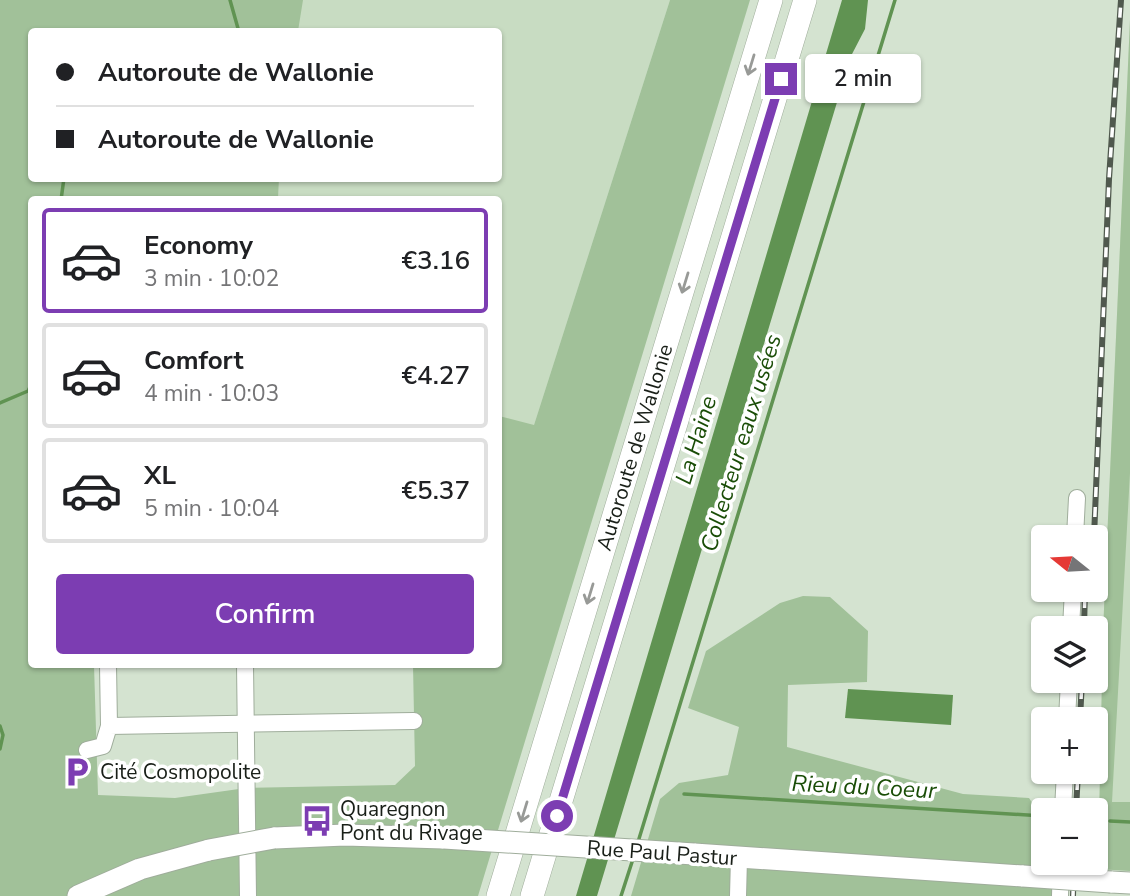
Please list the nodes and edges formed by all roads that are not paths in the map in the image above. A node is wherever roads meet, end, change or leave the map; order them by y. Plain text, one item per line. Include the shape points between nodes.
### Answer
1 (771, 0) edge
2 (805, 0) edge
3 (1077, 498) dead end
4 (1076, 525) edge
5 (108, 668) edge
6 (245, 668) edge
7 (414, 721) dead end
8 (246, 724) junction
9 (109, 726) junction
10 (87, 750) dead end
11 (739, 858) junction
12 (1061, 875) edge
13 (1120, 882) edge
14 (78, 896) edge
15 (248, 896) edge
16 (498, 896) edge
17 (532, 896) edge
18 (738, 896) edge
19 (1060, 896) edge

1 -> 16 highway, Autoroute de Wallonie
2 - 17 highway, Autoroute de Wallonie
3 - 4 street
5 - 9 street
6 - 8 street
7 - 8 street
8 - 9 street
8 - 15 street
9 - 10 street via 103,746
11 - 13 main road, Rue Paul Pastur, bridge
11 - 14 main road, Rue Paul Pastur, bridge via 444,838 274,838 140,869
11 - 18 street
12 - 19 street

